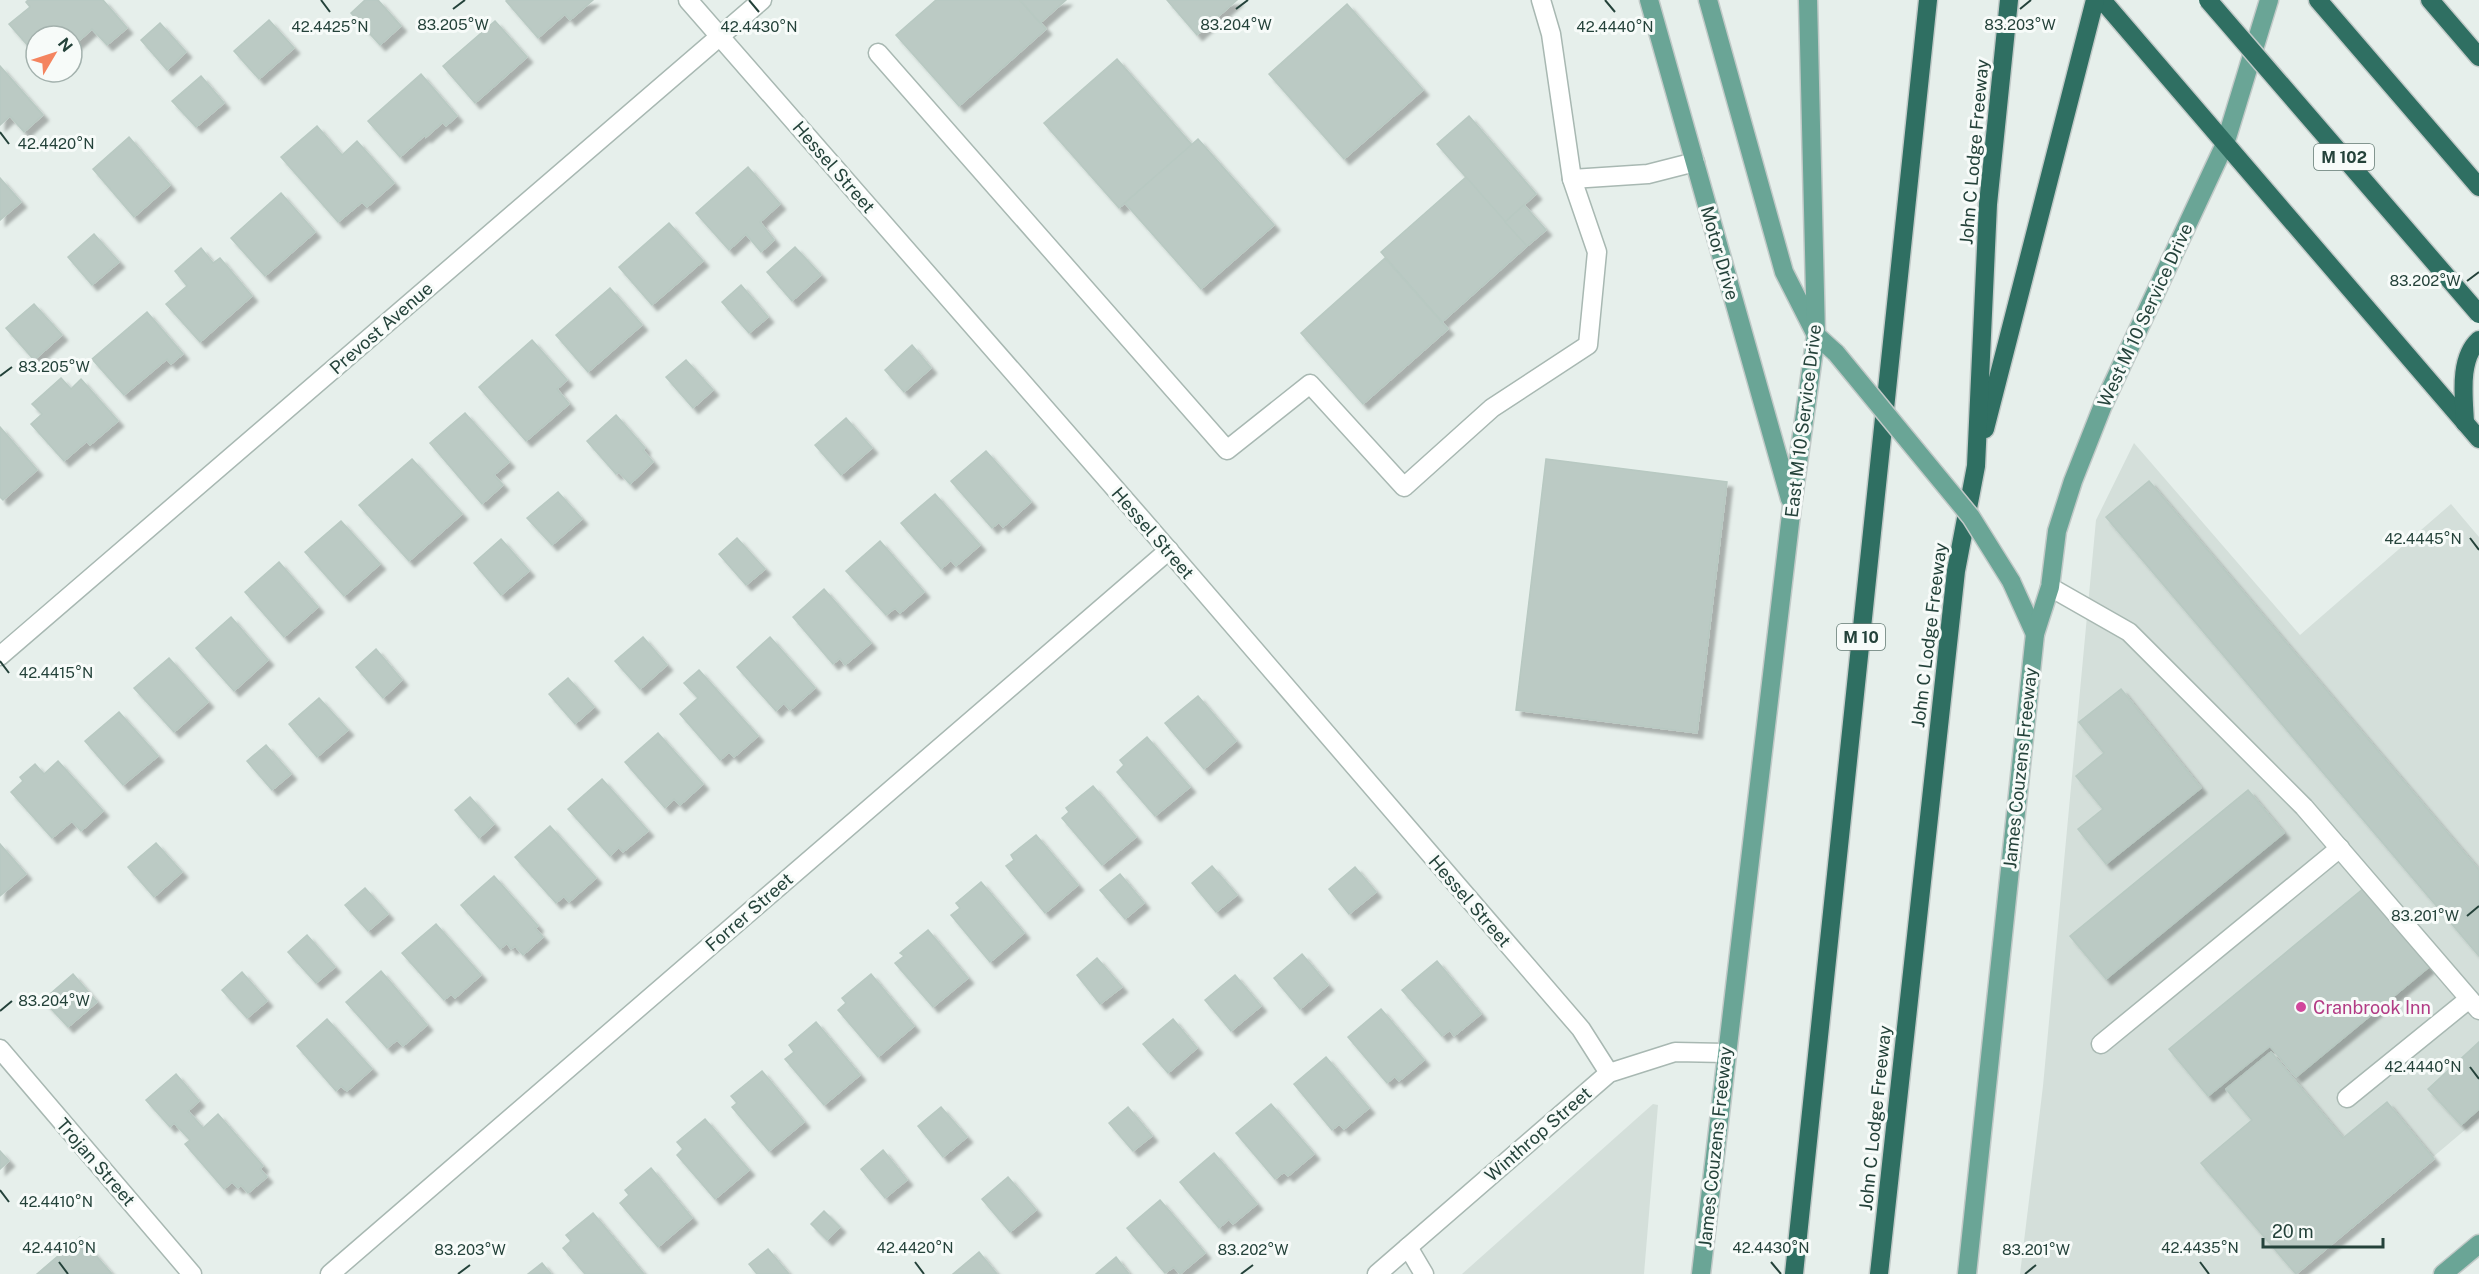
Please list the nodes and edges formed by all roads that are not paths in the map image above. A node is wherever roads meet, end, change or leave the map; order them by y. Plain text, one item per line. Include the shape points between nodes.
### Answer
1 (688, 0) edge
2 (762, 0) edge
3 (1541, 0) edge
4 (1649, 0) edge
5 (1708, 0) edge
6 (1808, 0) edge
7 (1928, 0) edge
8 (2009, 0) edge
9 (2095, 0) edge
10 (2102, 0) edge
11 (2208, 0) edge
12 (2269, 0) edge
13 (2318, 0) edge
14 (2430, 0) edge
15 (719, 36) junction
16 (878, 53) dead end
17 (2479, 57) edge
18 (2225, 144) junction
19 (1695, 162) junction
20 (1572, 179) junction
21 (2479, 187) edge
22 (2479, 314) edge
23 (1816, 335) junction
24 (2479, 340) edge
25 (2465, 423) junction
26 (2479, 438) edge
27 (1976, 466) junction
28 (1792, 506) junction
29 (1168, 550) junction
30 (2050, 586) junction
31 (2035, 634) junction
32 (0, 656) edge
33 (1773, 662) joint
34 (2340, 848) junction
35 (2474, 1005) edge
36 (2101, 1044) dead end
37 (0, 1049) edge
38 (1726, 1053) junction
39 (1609, 1073) junction
40 (2347, 1098) dead end
41 (2479, 1244) edge
42 (1408, 1247) junction
43 (192, 1274) edge
44 (330, 1274) edge
45 (1377, 1274) edge
46 (1424, 1274) edge
47 (1701, 1274) edge
48 (1794, 1274) edge
49 (1879, 1274) edge
50 (1967, 1274) edge
51 (2443, 1274) edge

1 - 15 street, Hessel Street
2 - 15 street, Prevost Avenue
3 - 20 street via 1551,34
4 - 19 main road, Motor Drive
5 - 23 main road via 1784,272
6 - 23 main road, East M 10 Service Drive
7 - 48 highway, M 10
8 - 27 highway, John C Lodge Freeway via 1988,204
9 - 27 highway
10 - 18 highway
11 - 22 highway, M 102, bridge
12 - 18 main road, West M 10 Service Drive
13 - 21 highway
14 - 17 highway
15 - 29 street, Hessel Street
15 - 32 street, Prevost Avenue
16 - 20 street via 1227,450 1310,384 1404,487 1492,408 1588,345 1598,252
18 - 25 highway
18 - 30 main road, West M 10 Service Drive via 2103,405 2057,531
19 - 20 street via 1648,174
19 - 28 main road, Motor Drive
23 - 28 main road, East M 10 Service Drive
23 - 31 main road, bridge via 1971,517 2011,581
24 - 25 highway via 2463,376
25 - 26 highway
27 - 49 highway, John C Lodge Freeway via 1956,571
28 - 33 main road, East M 10 Service Drive
29 - 39 street, Hessel Street via 1581,1029
29 - 44 street, Forrer Street
30 - 31 main road, West M 10 Service Drive
30 - 34 street via 2129,632
31 - 50 main road, James Couzens Freeway
33 - 38 main road, James Couzens Freeway
34 - 35 street
34 - 36 street
35 - 40 street
37 - 43 street, Trojan Street
38 - 39 street, Winthrop Street via 1675,1052
38 - 47 main road, James Couzens Freeway
39 - 42 street, Winthrop Street
41 - 51 main road
42 - 45 street, Winthrop Street
42 - 46 street

